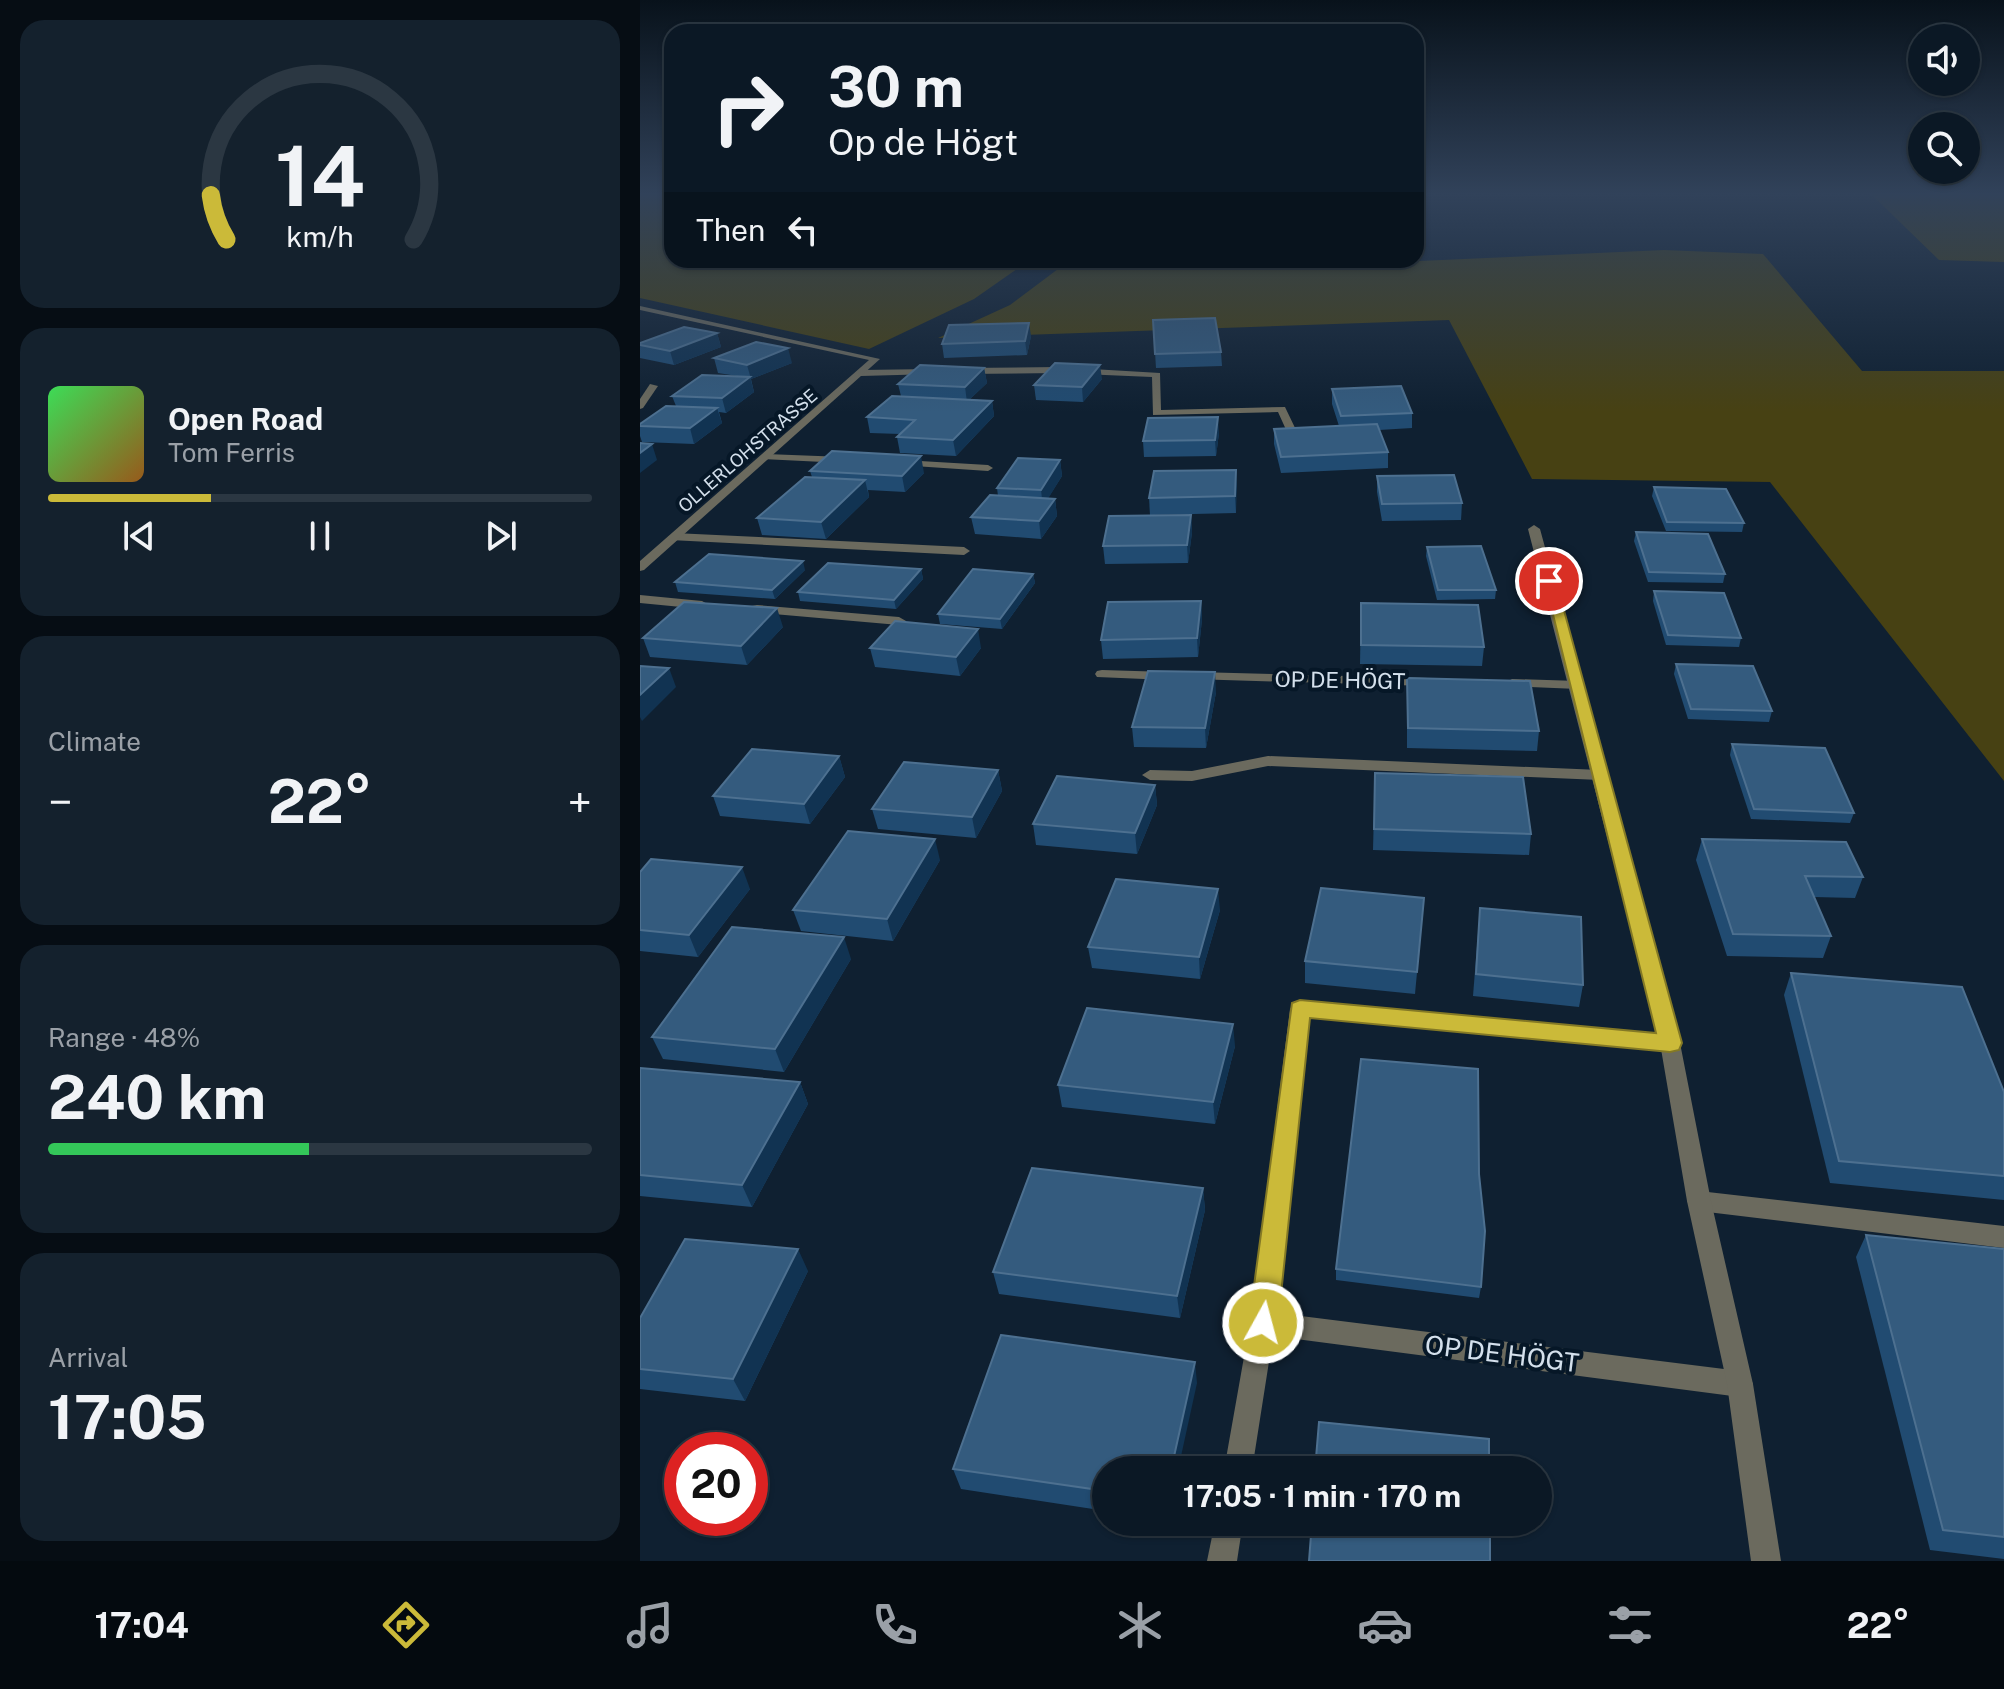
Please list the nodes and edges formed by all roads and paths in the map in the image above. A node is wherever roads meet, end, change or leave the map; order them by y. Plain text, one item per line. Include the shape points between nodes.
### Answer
1 (640, 308) edge
2 (937, 372) edge
3 (952, 372) edge
4 (861, 373) junction
5 (653, 386) dead end
6 (640, 406) edge
7 (1292, 432) edge
8 (766, 457) junction
9 (852, 461) edge
10 (883, 462) edge
11 (988, 468) dead end
12 (1534, 529) dead end
13 (674, 537) junction
14 (964, 551) dead end
15 (640, 567) edge
16 (640, 599) edge
17 (716, 606) edge
18 (747, 608) edge
19 (899, 621) edge
20 (1102, 674) dead end
21 (1451, 682) edge
22 (1499, 683) edge
23 (1578, 685) junction
24 (1150, 775) dead end
25 (1600, 775) junction
26 (1670, 1043) junction
27 (1699, 1201) junction
28 (2004, 1237) edge
29 (1263, 1323) junction
30 (1740, 1384) junction
31 (1240, 1456) edge
32 (1226, 1536) edge
33 (1222, 1561) edge
34 (1766, 1561) edge

1 - 4 street, OLLERLOHSTRASSE via 876,359
2 - 4 street
3 - 7 street via 1157,375 1156,413 1282,409
4 - 8 street, OLLERLOHSTRASSE
5 - 6 street
8 - 9 street
8 - 13 street, OLLERLOHSTRASSE
10 - 11 street
12 - 23 street
13 - 14 street
13 - 15 street, OLLERLOHSTRASSE
16 - 17 street
18 - 19 street
20 - 21 street, OP DE HÖGT
22 - 23 street
23 - 25 street
24 - 25 street via 1192,776 1268,761
25 - 26 street
26 - 27 street
26 - 29 street via 1300,1009
27 - 28 street
27 - 30 street
29 - 30 street, OP DE HÖGT
29 - 31 street
30 - 34 street
32 - 33 street

